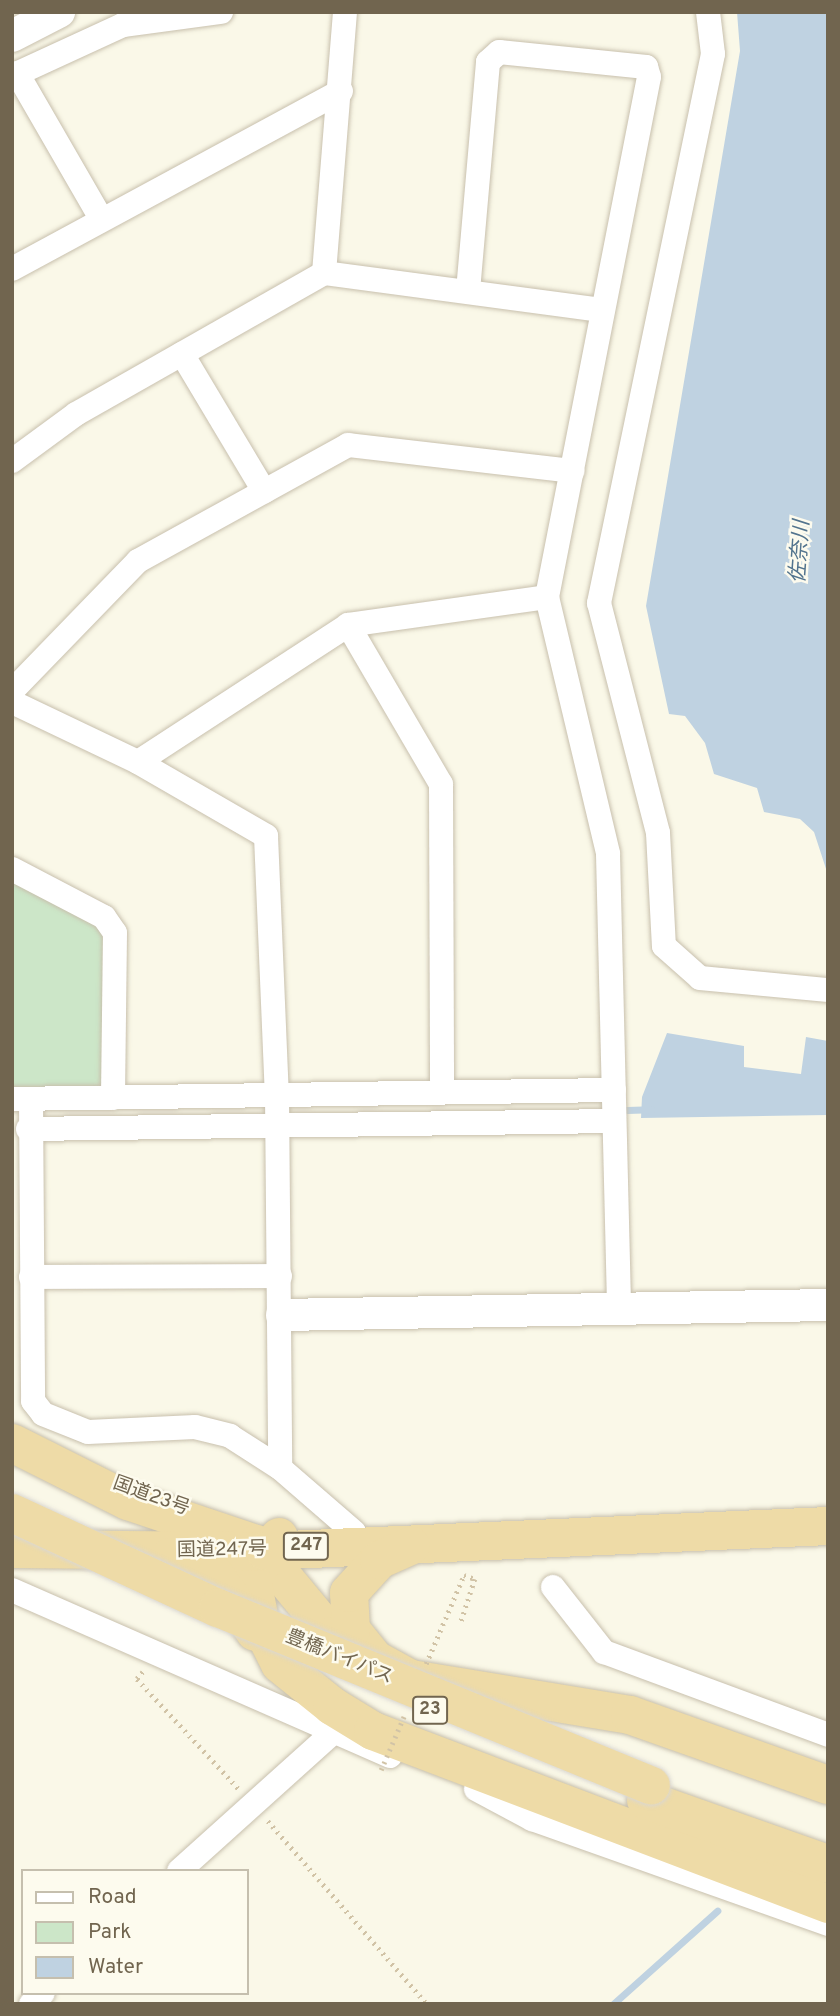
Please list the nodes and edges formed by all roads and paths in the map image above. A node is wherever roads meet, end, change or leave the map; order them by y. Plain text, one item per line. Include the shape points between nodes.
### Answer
1 (59, 12) edge
2 (221, 12) edge
3 (345, 12) edge
4 (708, 12) edge
5 (12, 36) edge
6 (15, 74) edge
7 (341, 91) junction
8 (100, 216) junction
9 (12, 269) edge
10 (324, 272) junction
11 (468, 291) junction
12 (603, 310) junction
13 (181, 354) junction
14 (12, 461) edge
15 (572, 471) junction
16 (264, 491) junction
17 (547, 597) junction
18 (348, 625) junction
19 (12, 691) edge
20 (12, 702) edge
21 (138, 762) junction
22 (12, 869) edge
23 (828, 990) edge
24 (614, 1090) junction
25 (442, 1092) junction
26 (277, 1095) junction
27 (113, 1098) junction
28 (21, 1099) edge
29 (614, 1121) junction
30 (275, 1126) junction
31 (28, 1129) junction
32 (280, 1276) junction
33 (31, 1277) junction
34 (828, 1305) edge
35 (619, 1308) junction
36 (282, 1315) junction
37 (12, 1442) edge
38 (280, 1468) junction
39 (12, 1513) edge
40 (12, 1527) edge
41 (828, 1527) edge
42 (354, 1532) junction
43 (599, 1533) junction
44 (280, 1542) junction
45 (420, 1543) junction
46 (12, 1549) edge
47 (152, 1552) junction
48 (552, 1587) dead end
49 (12, 1590) edge
50 (461, 1622) dead end
51 (270, 1649) junction
52 (157, 1655) junction
53 (410, 1685) junction
54 (331, 1734) junction
55 (828, 1735) edge
56 (381, 1770) dead end
57 (828, 1784) edge
58 (649, 1793) junction
59 (253, 1804) junction
60 (828, 1850) edge
61 (828, 1864) edge
62 (181, 1869) edge
63 (828, 1904) edge
64 (828, 1924) edge
65 (427, 2004) edge

1 - 5 street
2 - 6 street via 123,25
3 - 7 street
4 - 23 street via 713,54 599,603 658,833 664,946 700,978
6 - 8 street
7 - 8 street
7 - 10 street
8 - 9 street
10 - 11 street
10 - 13 street
11 - 12 street
11 - 12 street via 488,62 499,52 646,67 649,78
12 - 15 street
13 - 14 street via 76,414
13 - 16 street
15 - 16 street via 368,443 348,445
15 - 17 street
16 - 19 street via 138,561
17 - 18 street
17 - 24 street via 608,855
18 - 21 street
18 - 25 street via 441,784
20 - 21 street
21 - 26 street via 266,836
22 - 27 street via 104,917 115,933
24 - 25 street
24 - 29 street
25 - 26 street
26 - 27 street
26 - 30 street
27 - 28 street
28 - 31 street
29 - 30 street
29 - 35 street
30 - 31 street
30 - 32 street
31 - 33 street
32 - 33 street
32 - 36 street
33 - 38 street via 33,1401 43,1413 88,1432 195,1427 230,1436
34 - 35 street
35 - 36 street
36 - 38 street
37 - 44 highway, 国道23号 via 169,1506
38 - 42 street
39 - 58 highway, 豊橋バイパス / 23, bridge via 218,1608
40 - 58 highway, 豊橋バイパス / 23 via 213,1620
41 - 43 highway, 国道247号 / 247
42 - 43 highway, 国道247号 / 247
42 - 44 highway, 国道247号 / 247
43 - 45 highway, 国道247号 / 247
44 - 45 highway, 国道247号 / 247
44 - 47 highway, 国道247号 / 247
44 - 51 highway via 252,1579
44 - 53 highway via 332,1636
45 - 53 highway via 379,1560 358,1580 345,1605 360,1645
46 - 47 highway, 国道247号 / 247
47 - 51 highway via 216,1576
48 - 55 street via 604,1652
49 - 52 street
50 - 53 path, bridge via 475,1579 464,1575
51 - 63 highway via 316,1694 373,1731
52 - 54 street
52 - 59 path via 137,1679
53 - 56 path, bridge
53 - 57 highway via 630,1715
54 - 59 street
54 - 64 street via 497,1797 532,1819
58 - 60 highway, 豊橋バイパス / 23
58 - 61 highway, 豊橋バイパス / 23
59 - 62 street
59 - 65 path

